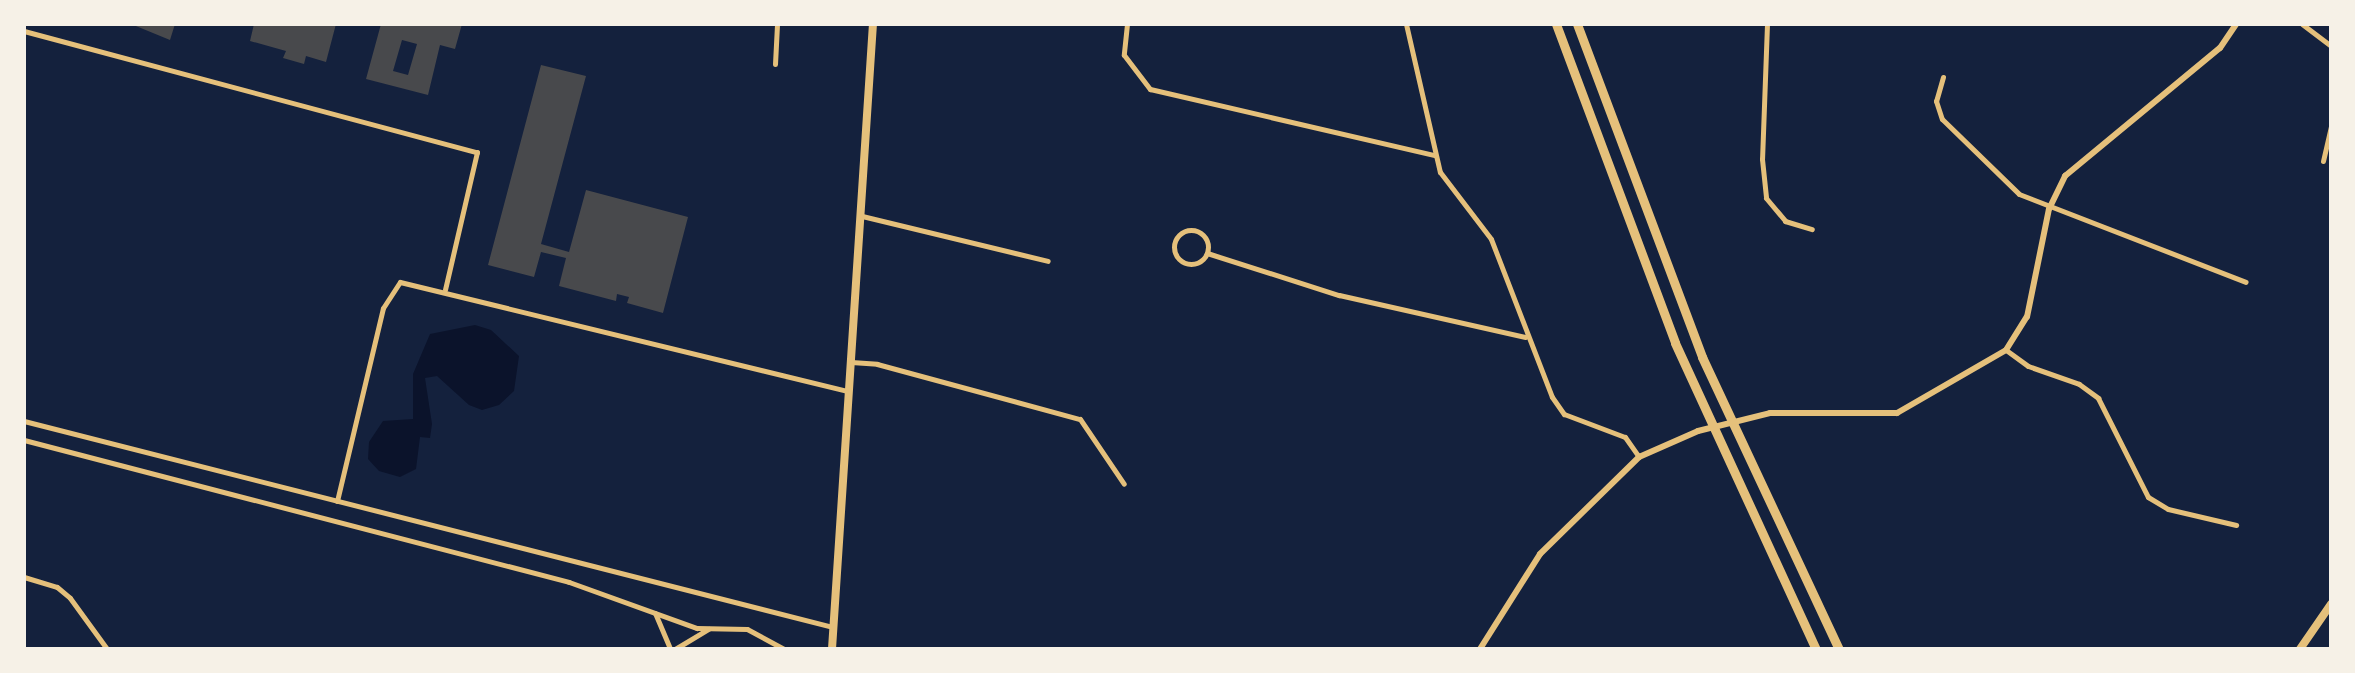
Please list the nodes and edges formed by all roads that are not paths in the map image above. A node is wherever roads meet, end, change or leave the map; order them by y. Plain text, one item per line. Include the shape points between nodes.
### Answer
1 (777, 24) edge
2 (873, 24) edge
3 (1127, 24) edge
4 (1406, 24) edge
5 (1556, 24) edge
6 (1577, 24) edge
7 (1767, 24) edge
8 (2236, 24) edge
9 (2302, 24) edge
10 (24, 31) edge
11 (2331, 46) edge
12 (775, 64) dead end
13 (1943, 77) dead end
14 (2331, 127) edge
15 (1434, 155) junction
16 (2323, 161) dead end
17 (2049, 209) junction
18 (862, 216) junction
19 (1812, 229) dead end
20 (1207, 253) junction
21 (1048, 261) dead end
22 (2246, 282) dead end
23 (445, 289) junction
24 (1525, 337) junction
25 (2006, 350) junction
26 (851, 362) junction
27 (849, 391) junction
28 (24, 421) edge
29 (24, 440) edge
30 (1639, 457) junction
31 (1124, 484) dead end
32 (337, 501) junction
33 (2236, 525) dead end
34 (24, 577) edge
35 (2331, 604) edge
36 (654, 611) junction
37 (834, 627) junction
38 (708, 629) junction
39 (107, 649) edge
40 (673, 649) edge
41 (784, 649) edge
42 (832, 649) edge
43 (1480, 649) edge
44 (1816, 649) edge
45 (1839, 649) edge
46 (2300, 649) edge

1 - 12 street
2 - 18 main road
3 - 15 street via 1124,55 1150,89
4 - 15 street
5 - 44 highway via 1623,213 1706,417
6 - 45 highway via 1638,197 1725,412
7 - 19 street via 1764,189 1785,221
8 - 17 street via 2220,48 2079,162 2055,192
9 - 11 street
10 - 23 street via 477,152
13 - 17 street via 1936,101 1955,136 2019,194
14 - 16 street
15 - 24 street via 1451,188 1491,239
17 - 22 street
17 - 25 street via 2035,292
18 - 21 street
18 - 26 main road
20 - 20 street via 1201,233 1190,230 1176,239 1176,255 1184,262 1195,263
20 - 24 street via 1339,295
23 - 27 street
23 - 32 street via 400,282 383,308
24 - 30 street via 1564,414 1608,426 1625,437
25 - 30 street via 1897,413 1770,413 1698,431
25 - 33 street via 2028,366 2079,384 2098,398 2148,497 2168,509
26 - 27 main road
26 - 31 street via 877,364 1080,419
27 - 37 main road
28 - 32 street
29 - 36 street via 507,565
30 - 43 street via 1540,554
32 - 37 street
34 - 39 street via 63,592
35 - 46 main road
36 - 38 street
36 - 40 street
37 - 42 main road
38 - 40 street
38 - 41 street via 747,629

